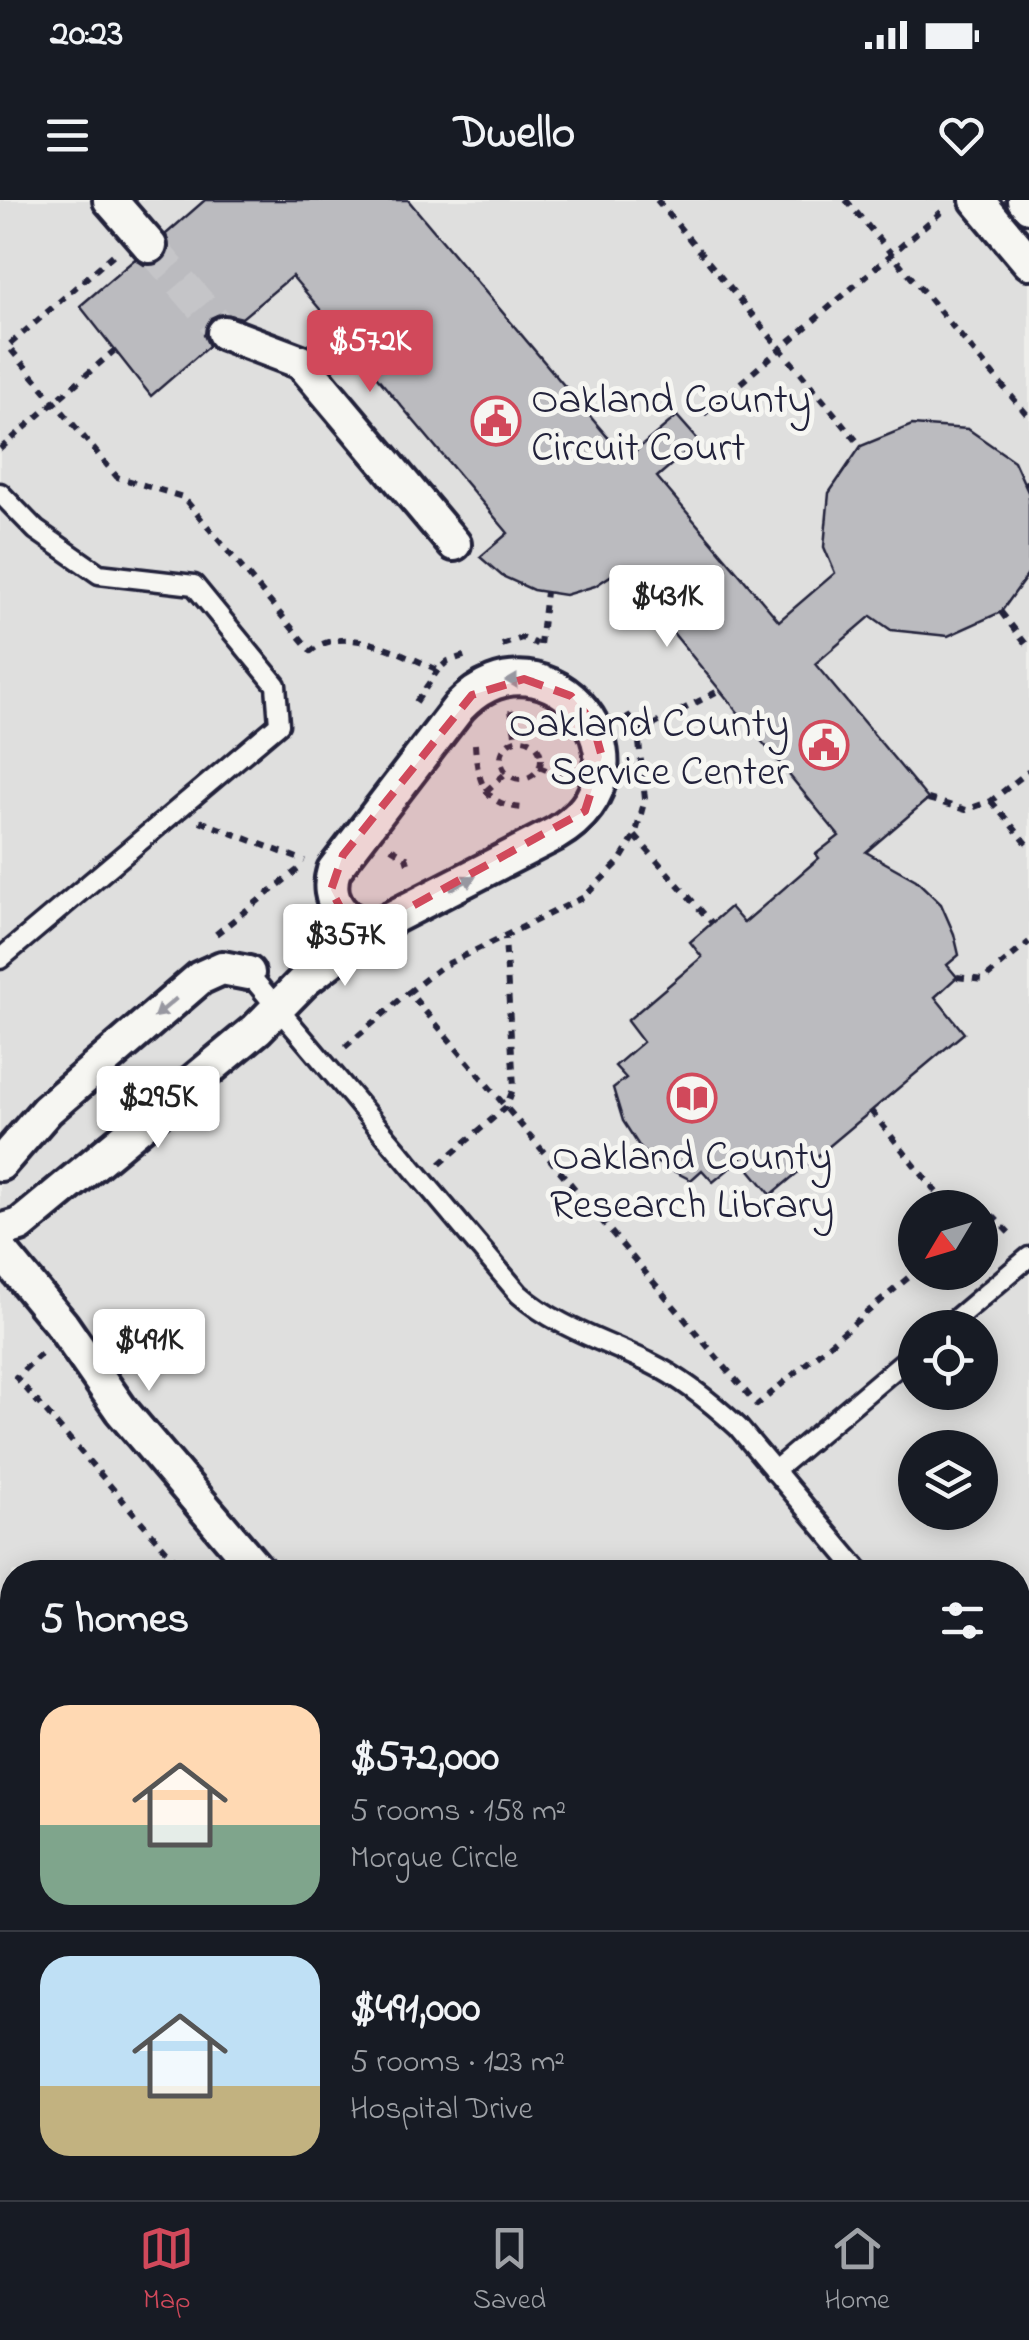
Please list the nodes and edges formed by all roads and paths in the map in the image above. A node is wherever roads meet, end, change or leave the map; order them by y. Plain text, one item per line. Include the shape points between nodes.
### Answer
1 (110, 200) edge
2 (657, 200) edge
3 (846, 200) edge
4 (956, 200) edge
5 (977, 200) edge
6 (1024, 200) edge
7 (1029, 206) edge
8 (143, 238) joint
9 (892, 254) junction
10 (1029, 262) edge
11 (224, 333) tunnel mouth
12 (115, 350) dead end
13 (780, 350) junction
14 (54, 402) junction
15 (704, 414) dead end
16 (1029, 416) edge
17 (861, 446) dead end
18 (0, 450) edge
19 (0, 493) edge
20 (454, 544) dead end
21 (546, 592) dead end
22 (1000, 612) dead end
23 (500, 645) dead end
24 (540, 645) junction
25 (1029, 648) edge
26 (483, 650) dead end
27 (556, 650) dead end
28 (438, 670) junction
29 (720, 690) dead end
30 (622, 707) dead end
31 (526, 713) dead end
32 (406, 716) dead end
33 (497, 719) dead end
34 (486, 732) dead end
35 (638, 733) junction
36 (475, 744) junction
37 (462, 757) dead end
38 (566, 760) dead end
39 (1029, 771) edge
40 (506, 773) junction
41 (486, 791) junction
42 (554, 792) dead end
43 (928, 799) dead end
44 (541, 800) dead end
45 (992, 802) junction
46 (528, 808) junction
47 (175, 811) junction
48 (513, 818) dead end
49 (389, 836) dead end
50 (636, 836) junction
51 (1029, 846) edge
52 (410, 875) dead end
53 (712, 924) dead end
54 (376, 926) junction
55 (505, 938) junction
56 (208, 940) dead end
57 (1029, 942) edge
58 (0, 959) edge
59 (248, 973) joint
60 (957, 977) dead end
61 (409, 992) junction
62 (277, 1007) junction
63 (325, 1064) junction
64 (506, 1108) junction
65 (871, 1112) dead end
66 (0, 1164) edge
67 (422, 1179) junction
68 (934, 1190) edge
69 (998, 1222) edge
70 (0, 1231) edge
71 (1029, 1231) edge
72 (0, 1250) edge
73 (1029, 1257) edge
74 (898, 1286) edge
75 (966, 1310) edge
76 (42, 1346) dead end
77 (898, 1366) edge
78 (774, 1470) junction
79 (175, 1560) edge
80 (249, 1560) edge
81 (850, 1560) edge

1 - 8 street
2 - 13 path
3 - 9 path
4 - 9 path
5 - 10 street
6 - 7 street
8 - 14 path via 124,245 8,346
9 - 13 path
9 - 16 path
11 - 20 street via 302,362
12 - 14 path
13 - 15 path
13 - 17 path
14 - 18 path
14 - 28 path via 116,477 183,497 311,651 345,638
19 - 47 lane via 36,530 99,574 194,585 276,684 279,724
21 - 24 path
22 - 25 path
23 - 24 path via 522,638
24 - 27 path
26 - 28 path
28 - 32 path
29 - 35 path
30 - 35 path
31 - 33 path
34 - 36 path
35 - 50 path via 645,799
36 - 37 path
36 - 41 path
38 - 42 path
39 - 45 path
40 - 40 path via 530,777 539,767 538,749 522,740 510,743 502,754
40 - 41 path
41 - 46 path via 511,808
43 - 45 path via 966,810
44 - 46 path
45 - 51 path
46 - 48 path
47 - 56 path via 306,862
47 - 58 lane
49 - 52 path via 377,850 399,850 411,864
50 - 53 path
50 - 55 path via 584,897
54 -> 54 street via 556,834 585,811 600,781 600,744 592,721 571,696 542,682 506,680 459,708 334,870 331,890 340,912
54 - 62 street
55 - 61 path via 441,967
55 - 64 path via 514,1087
57 - 60 path via 982,980
59 - 62 lane
59 -> 66 street via 222,968 200,978 47,1110
61 - 63 path
61 - 64 path
62 - 63 lane
62 - 70 street via 20,1226
63 - 67 lane
64 - 67 path
64 - 74 path via 757,1405
65 - 68 path
67 - 78 lane via 534,1307 698,1392
69 - 71 path via 1012,1238
72 - 80 street via 121,1410
73 - 75 lane
76 - 79 path via 16,1378
77 - 78 lane
78 - 81 lane

